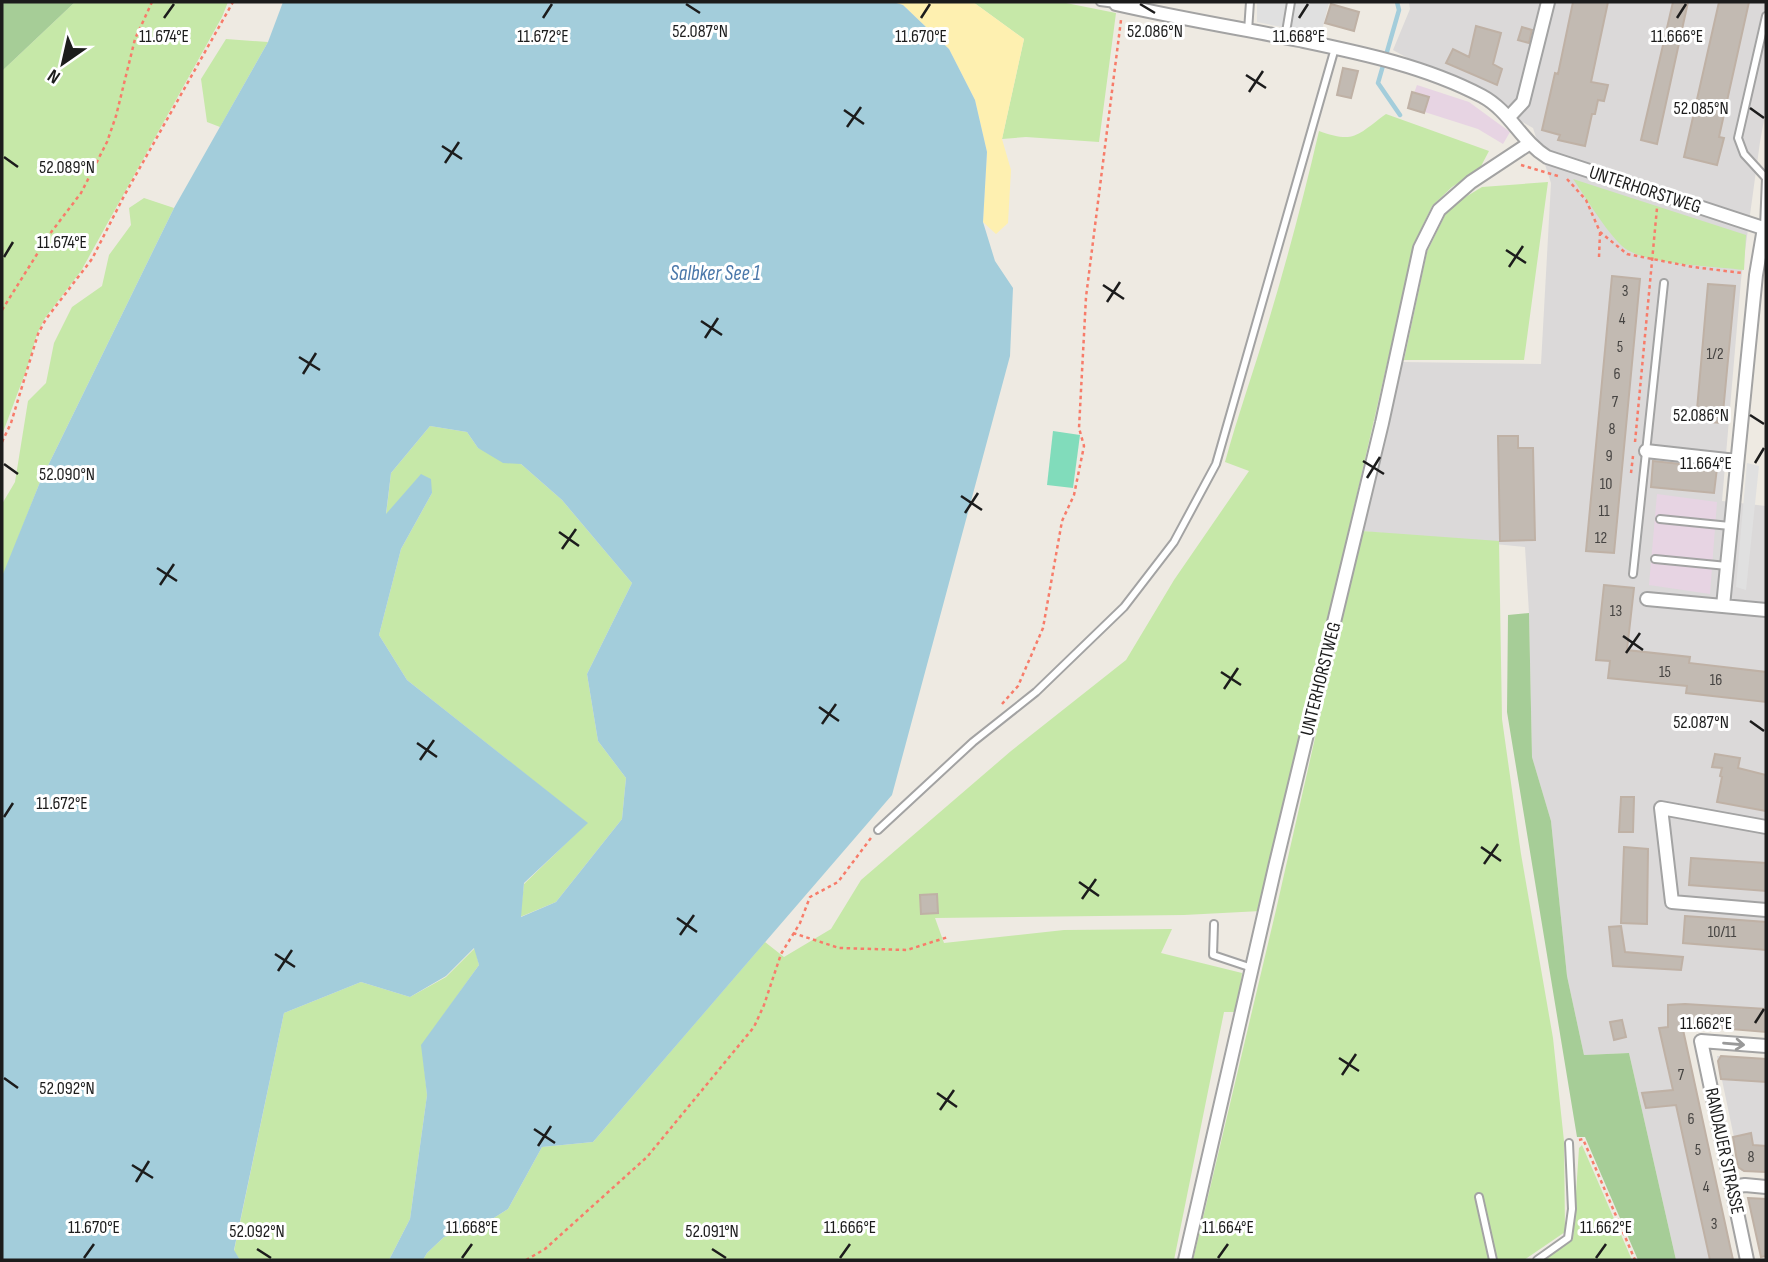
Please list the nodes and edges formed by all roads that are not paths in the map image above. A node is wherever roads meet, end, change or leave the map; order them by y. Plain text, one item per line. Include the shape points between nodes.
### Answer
1 (1100, 2) edge
2 (1250, 2) edge
3 (1291, 2) edge
4 (1548, 2) edge
5 (1120, 5) joint
6 (1766, 16) edge
7 (1248, 31) junction
8 (1286, 38) junction
9 (1335, 48) junction
10 (1509, 117) junction
11 (1530, 143) junction
12 (1765, 228) edge
13 (1664, 283) dead end
14 (1646, 451) junction
15 (1736, 461) junction
16 (1660, 519) dead end
17 (1730, 526) junction
18 (1655, 559) dead end
19 (1727, 566) junction
20 (1633, 574) dead end
21 (1647, 599) dead end
22 (1723, 606) junction
23 (1766, 610) edge
24 (1766, 827) edge
25 (878, 830) road end
26 (1766, 910) edge
27 (1214, 925) dead end
28 (1252, 968) junction
29 (1766, 1046) edge
30 (1569, 1143) road end
31 (1766, 1187) edge
32 (1732, 1188) junction
33 (1479, 1197) dead end
34 (1185, 1260) edge
35 (1493, 1260) edge
36 (1537, 1260) edge
37 (1747, 1260) edge

1 - 5 lane, UNTERHORSTWEG
2 - 7 lane
3 - 8 lane
4 - 10 street via 1523,102
5 - 7 street, UNTERHORSTWEG
6 - 12 lane via 1738,138 1744,154 1766,178
7 - 8 street, UNTERHORSTWEG
8 - 9 street, UNTERHORSTWEG
9 - 10 street, UNTERHORSTWEG via 1394,62 1467,89
9 - 25 lane via 1216,464 1174,542 1124,607 1037,692 973,742
10 - 11 street, UNTERHORSTWEG
11 - 12 street, UNTERHORSTWEG via 1558,161
11 - 28 street, UNTERHORSTWEG via 1471,182 1439,210 1420,248
12 - 15 street
13 - 14 lane
14 - 15 street
14 - 20 lane
15 - 17 street
16 - 17 lane
17 - 19 street
18 - 19 lane
19 - 22 street
21 - 22 street
22 - 23 street
24 - 26 street via 1661,808 1672,902
27 - 28 lane via 1213,955
28 - 34 street, UNTERHORSTWEG
32 -> 29 street, RANDAUER STRASSE via 1701,1041
30 - 36 lane via 1572,1209 1568,1238
31 - 32 street
32 - 37 street, RANDAUER STRASSE
33 - 35 lane

